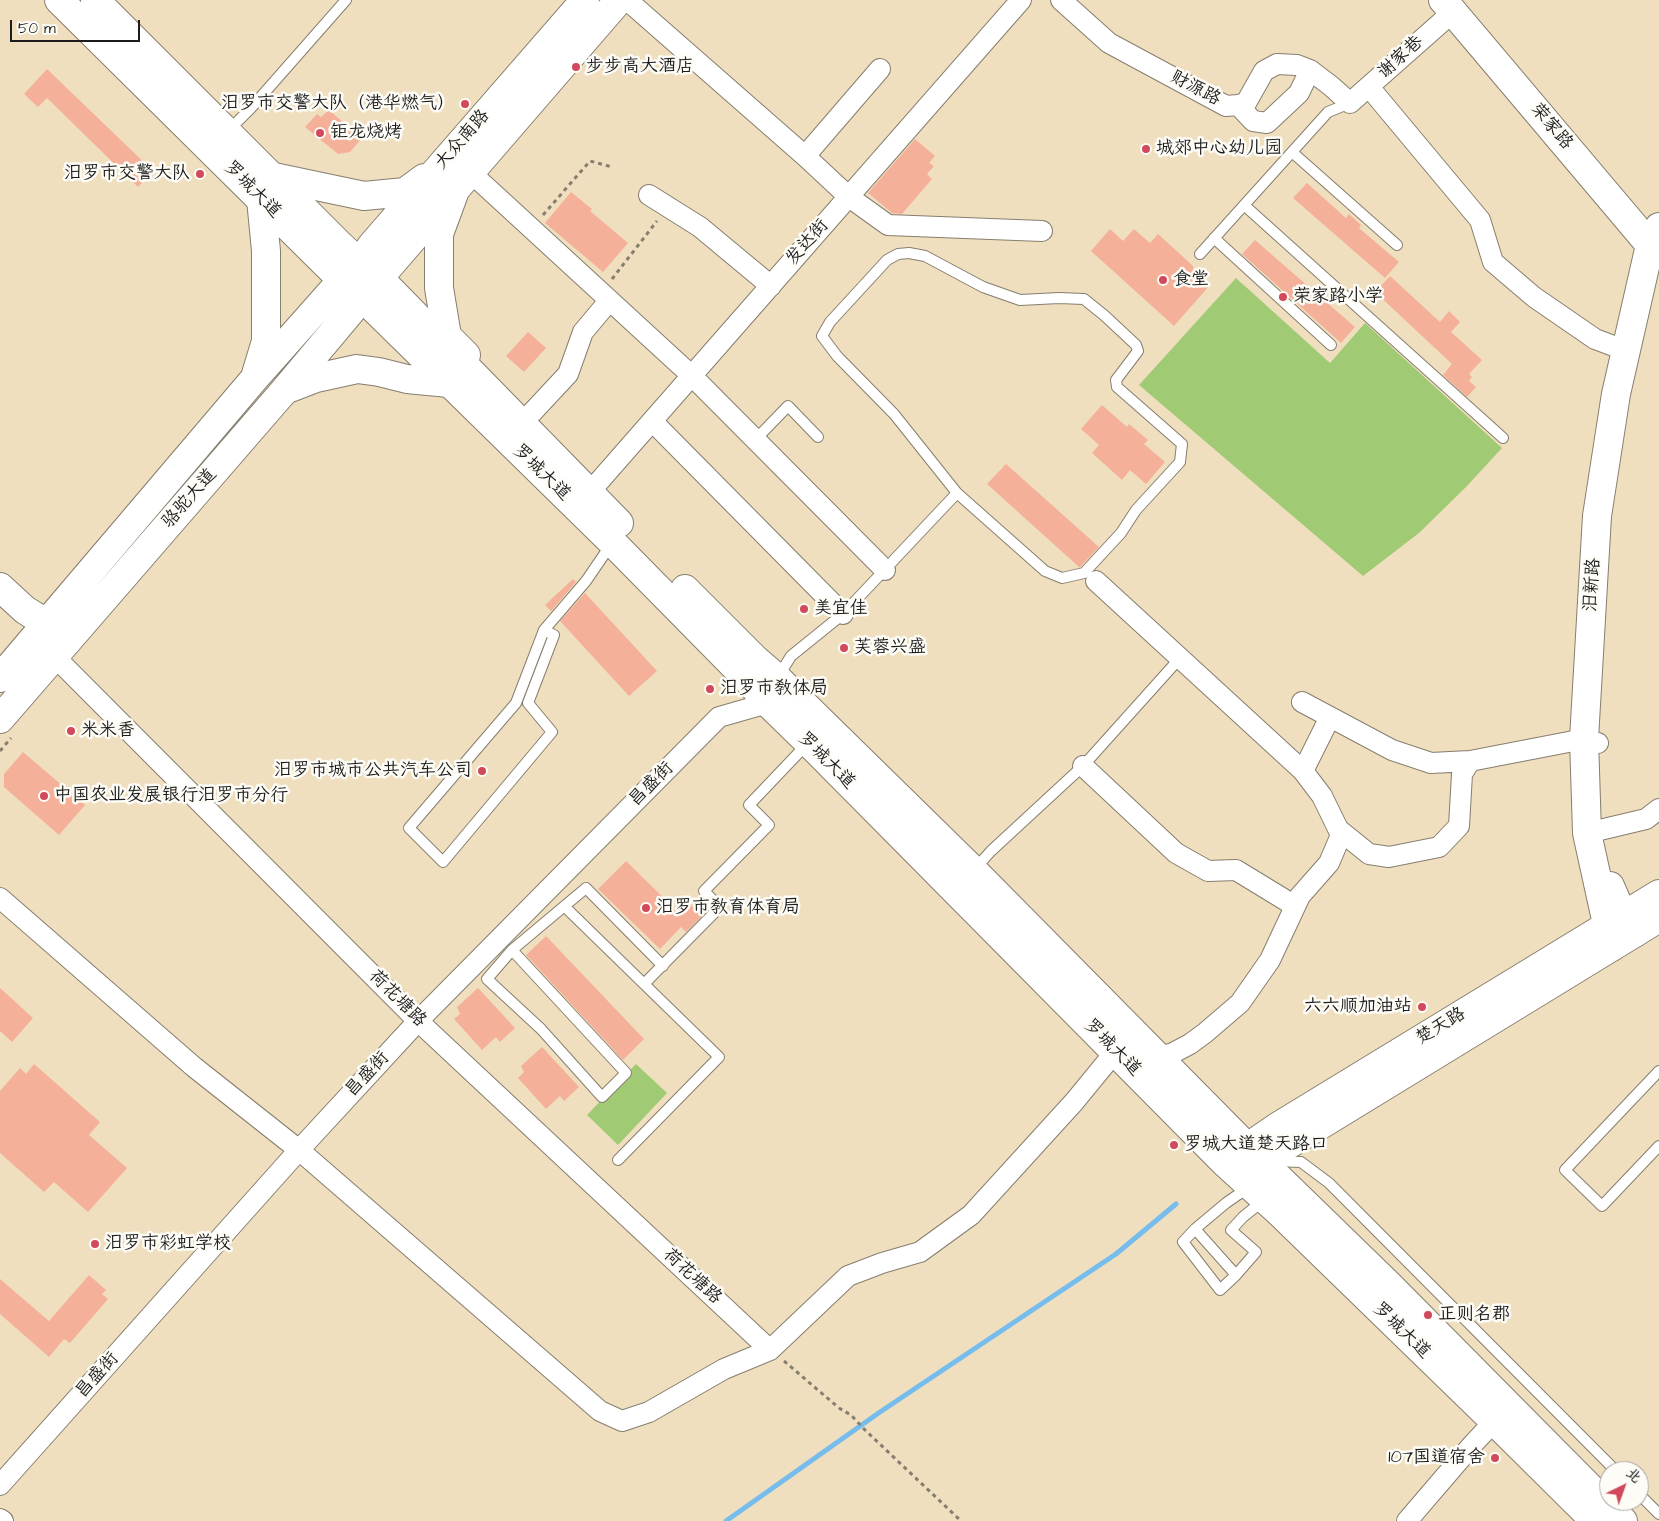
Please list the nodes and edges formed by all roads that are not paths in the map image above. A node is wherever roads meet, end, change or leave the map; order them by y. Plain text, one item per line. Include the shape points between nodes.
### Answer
1 (58, 0) edge
2 (95, 0) edge
3 (346, 0) edge
4 (585, 0) edge
5 (619, 0) edge
6 (627, 0) edge
7 (1021, 0) edge
8 (1060, 0) edge
9 (1453, 4) edge
10 (880, 69) dead end
11 (1310, 70) junction
12 (1369, 87) junction
13 (1350, 103) junction
14 (1238, 105) junction
15 (227, 132) junction
16 (1292, 152) junction
17 (805, 156) junction
18 (454, 176) junction
19 (265, 188) junction
20 (649, 195) dead end
21 (849, 197) junction
22 (1244, 205) junction
23 (1042, 231) dead end
24 (1657, 237) edge
25 (1214, 238) junction
26 (1397, 246) dead end
27 (1200, 254) dead end
28 (1659, 271) edge
29 (360, 280) junction
30 (771, 286) junction
31 (605, 297) junction
32 (1331, 345) dead end
33 (1627, 351) junction
34 (692, 376) junction
35 (255, 378) junction
36 (449, 383) junction
37 (284, 391) junction
38 (526, 418) junction
39 (652, 421) junction
40 (818, 436) dead end
41 (756, 438) junction
42 (1503, 438) dead end
43 (595, 486) junction
44 (957, 493) junction
45 (610, 514) junction
46 (613, 543) junction
47 (885, 570) junction
48 (1096, 581) dead end
49 (0, 587) edge
50 (0, 609) edge
51 (843, 614) junction
52 (46, 622) junction
53 (544, 630) junction
54 (30, 644) junction
55 (55, 657) junction
56 (1180, 658) junction
57 (0, 678) edge
58 (778, 678) junction
59 (1302, 702) dead end
60 (768, 704) junction
61 (1330, 717) junction
62 (0, 719) edge
63 (1591, 741) junction
64 (809, 743) junction
65 (1470, 761) junction
66 (1083, 766) junction
67 (1303, 771) junction
68 (1659, 809) edge
69 (1338, 829) junction
70 (1593, 832) junction
71 (974, 871) junction
72 (1659, 894) edge
73 (0, 898) edge
74 (1295, 906) junction
75 (565, 907) junction
76 (1659, 918) edge
77 (1619, 931) junction
78 (512, 950) junction
79 (663, 966) junction
80 (644, 984) junction
81 (418, 1021) junction
82 (1116, 1052) junction
83 (1158, 1057) junction
84 (1659, 1071) edge
85 (1659, 1146) edge
86 (299, 1150) junction
87 (618, 1160) dead end
88 (1248, 1172) junction
89 (1195, 1230) junction
90 (1236, 1275) junction
91 (770, 1350) junction
92 (1502, 1413) junction
93 (1606, 1461) edge
94 (0, 1486) edge
95 (1649, 1504) edge
96 (1659, 1514) edge
97 (1407, 1521) edge
98 (1595, 1521) edge
99 (1623, 1521) edge

1 - 19 main road, 罗城大道
2 - 15 main road, 罗城大道
3 - 15 lane
4 - 18 main road, 大众南路
5 - 18 main road, 大众南路
6 - 17 street
7 - 21 street, 发达街
8 - 14 street, 财源路 via 1109,44 1226,106
9 - 12 street, 谢家巷
9 - 24 main road, 荣家路
10 - 17 street
11 - 13 street, 财源路
11 - 14 street, 财源路 via 1297,65 1278,64 1264,71 1246,103
11 - 14 street via 1299,92 1267,123 1253,121
12 - 13 street, 谢家巷
12 - 33 street via 1480,220 1493,262 1534,297 1595,339
13 - 16 lane via 1328,112
15 - 19 main road, 罗城大道
16 - 22 lane
16 - 26 lane
17 - 21 street
18 - 19 main road via 405,192 364,196
18 - 29 main road, 大众南路
18 - 31 street via 531,229
18 - 38 main road via 439,234 439,288 448,336
19 - 29 main road, 罗城大道
19 - 35 main road via 266,341
20 - 30 street via 700,227
21 - 23 street via 888,224
21 - 30 street, 发达街
22 - 25 lane
22 - 42 lane
24 - 33 main road, 汨新路
25 - 27 lane
25 - 32 lane
28 - 63 main road via 1613,500 1598,720
29 - 35 main road, 骆驼大道
29 - 36 main road, 罗城大道
29 - 37 main road, 骆驼大道
29 - 45 main road, 罗城大道
30 - 34 street, 发达街
31 - 34 street
31 - 38 street via 583,332 568,374
33 - 63 main road, 汨新路 via 1616,394 1597,516
34 - 39 street, 发达街
34 - 41 street
35 - 52 main road, 骆驼大道
36 - 37 main road via 357,369 316,378
36 - 46 main road, 罗城大道
37 - 55 main road, 骆驼大道
38 - 43 main road
39 - 43 street, 发达街
39 - 51 street
40 - 41 lane via 788,406
41 - 47 street
43 - 45 main road
44 - 44 lane via 894,414 837,356 822,336 830,322 887,260 898,254 925,256 983,287 1020,300 1084,299 1136,345 1138,352 1116,380 1117,387 1182,444 1180,462 1084,573 1076,575 1062,578 1046,571
44 - 47 lane
45 - 58 main road, 罗城大道
46 - 53 lane
46 - 60 main road, 罗城大道
47 - 51 lane
48 - 56 street
49 - 52 main road via 25,610
50 - 54 main road
51 - 58 lane via 791,656
52 - 54 main road, 骆驼大道
52 - 55 main road
53 - 53 lane via 516,703 409,828 443,862 552,732 528,703 554,635
54 - 55 street, 荷花塘路
54 - 57 main road, 骆驼大道
55 - 62 main road, 骆驼大道
55 - 81 street, 荷花塘路
56 - 66 lane
56 - 67 street
58 - 71 main road, 罗城大道
59 - 61 street
60 - 64 main road, 罗城大道
60 - 81 street, 昌盛街 via 720,717
61 - 65 street via 1392,750 1431,763
61 - 67 street
63 - 65 street
63 - 70 main road, 汨新路
64 - 79 lane via 749,805 769,825 704,891 720,907
64 - 82 main road, 罗城大道
65 - 69 street via 1462,774 1459,826 1439,847 1389,857 1369,854
66 - 71 lane
66 - 74 street via 1176,853 1208,871 1236,870
67 - 69 street via 1322,796
68 - 70 street via 1646,819
69 - 74 street via 1341,835 1329,863
70 - 77 main road, 汨新路
71 - 83 main road, 罗城大道
72 - 77 main road, 楚天路
73 - 86 street via 194,1067
74 - 83 street via 1270,960 1240,1003 1190,1044
75 - 78 lane
75 - 79 lane via 586,888
75 - 80 lane
76 - 77 main road, 楚天路
77 - 88 main road, 楚天路
78 - 78 lane via 487,979 541,1029 602,1097 626,1073
79 - 80 lane
80 - 87 lane via 719,1057
81 - 86 street, 昌盛街
81 - 91 street, 荷花塘路
82 - 88 main road, 罗城大道
82 - 91 street via 971,1215 920,1252 848,1276
83 - 88 main road, 罗城大道
84 - 85 lane via 1565,1170 1602,1206
86 - 91 street via 600,1411 622,1421 649,1412 724,1370
86 - 94 street, 昌盛街
88 - 89 lane via 1226,1203
88 - 90 lane via 1243,1217 1231,1230 1256,1252
88 - 92 main road, 罗城大道 via 1281,1214
88 - 92 main road, 罗城大道 via 1389,1284
88 - 93 lane via 1301,1162 1329,1183
89 - 90 lane
89 - 90 lane via 1183,1242 1220,1290
92 - 97 street
92 - 98 main road, 罗城大道
92 - 99 main road, 罗城大道
95 - 96 lane

